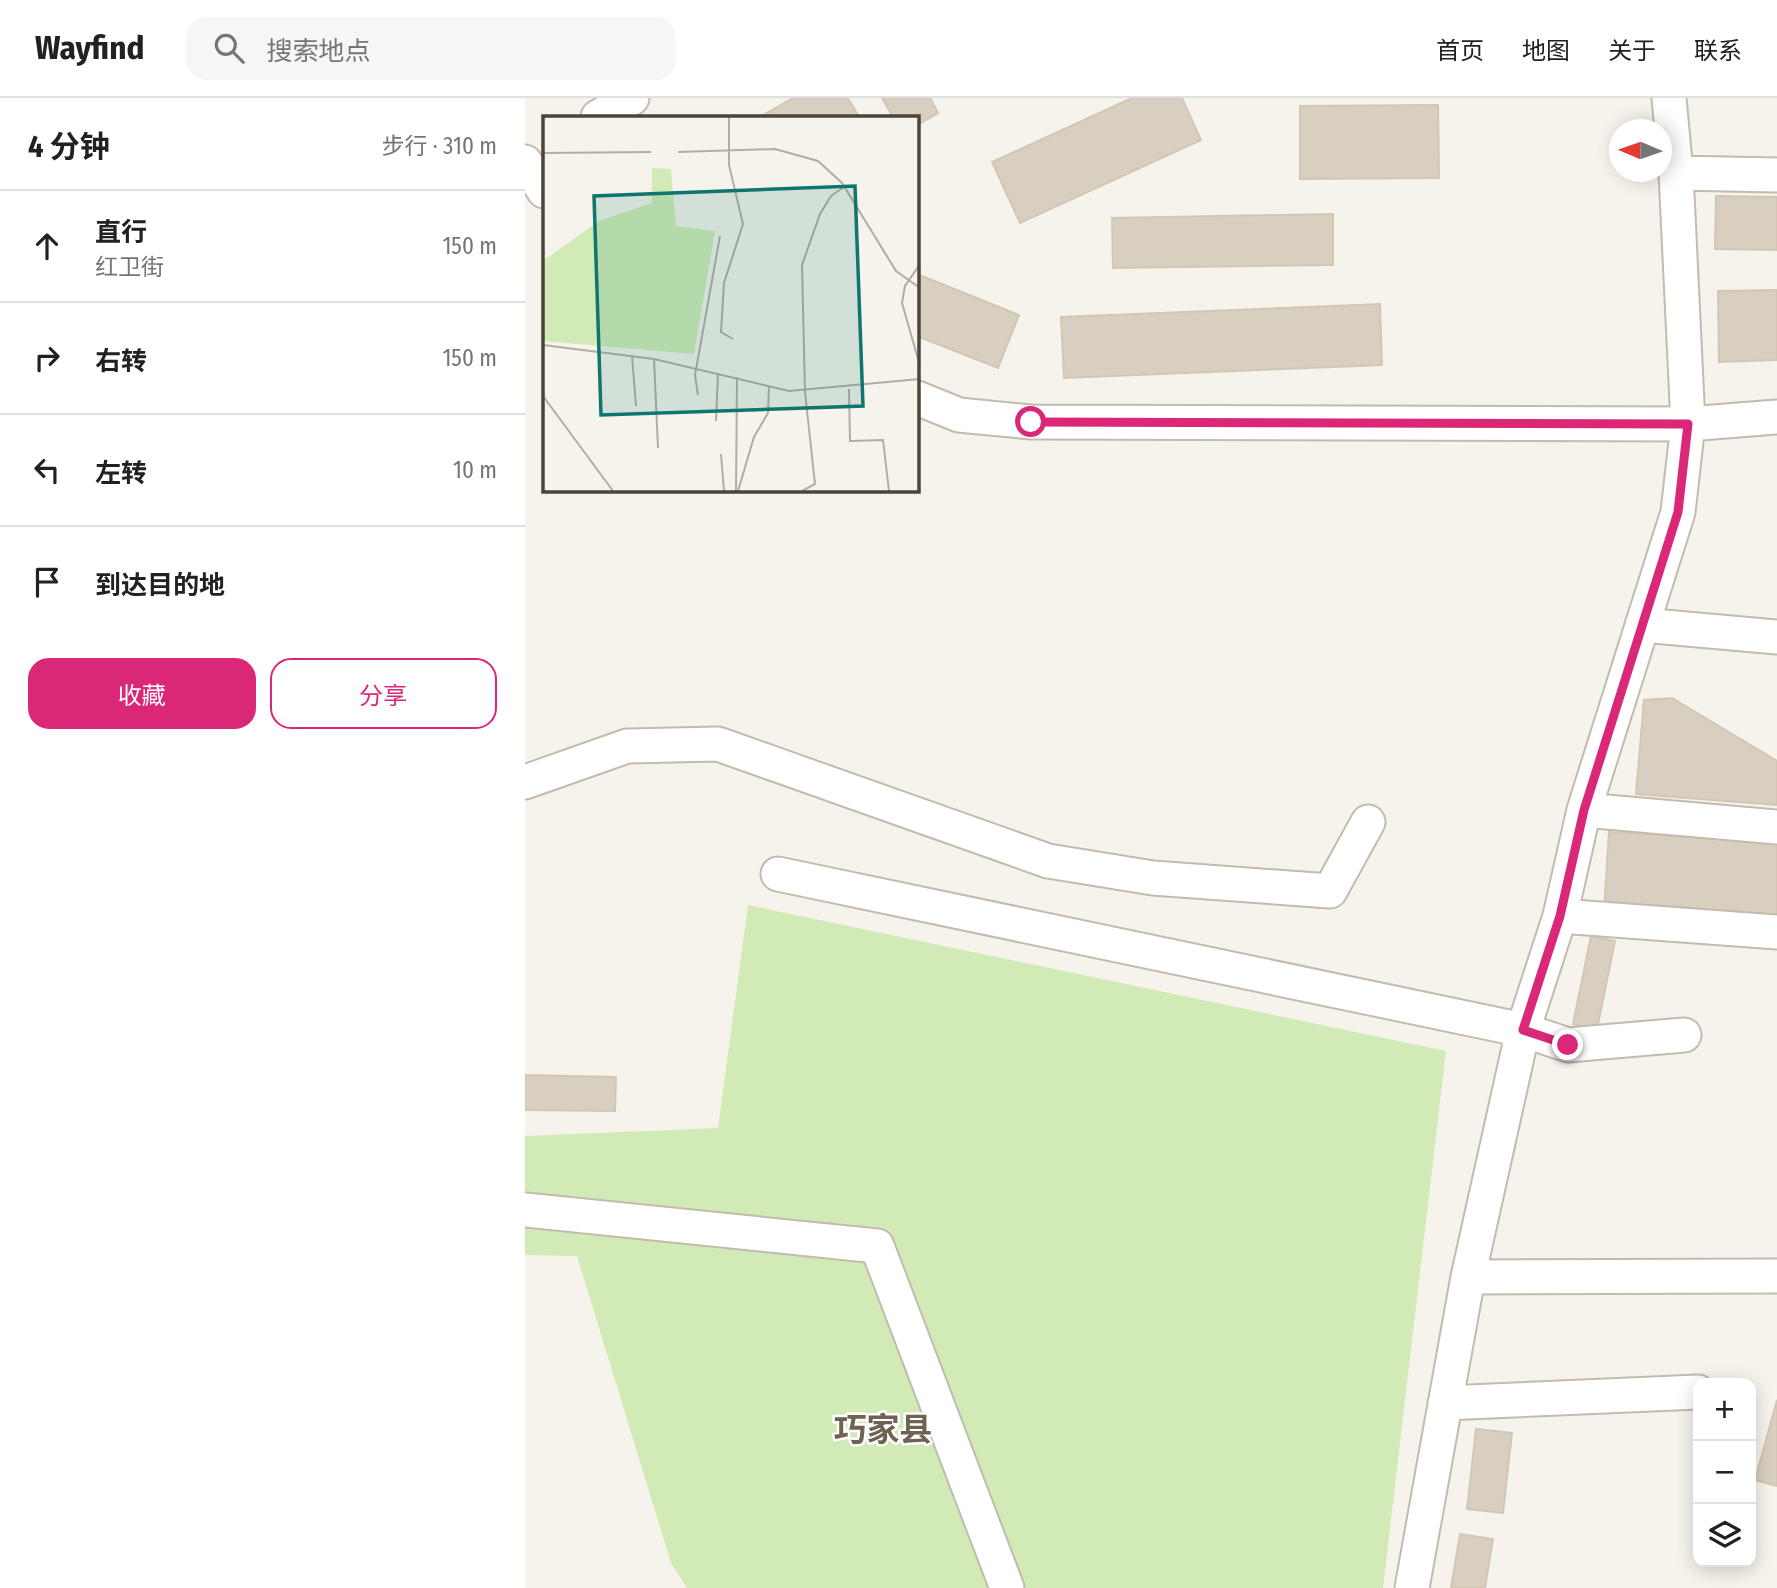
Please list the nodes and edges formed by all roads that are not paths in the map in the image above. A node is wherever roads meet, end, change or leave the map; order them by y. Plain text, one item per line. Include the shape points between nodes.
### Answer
1 (632, 98) edge
2 (1669, 98) edge
3 (600, 116) edge
4 (543, 149) edge
5 (525, 160) edge
6 (1676, 173) junction
7 (1777, 175) edge
8 (543, 189) edge
9 (919, 399) edge
10 (1777, 417) edge
11 (1688, 424) junction
12 (1642, 625) junction
13 (1777, 637) edge
14 (525, 782) edge
15 (1584, 810) junction
16 (1368, 822) dead end
17 (1777, 827) edge
18 (778, 874) dead end
19 (1560, 916) junction
20 (1777, 932) edge
21 (1523, 1030) junction
22 (1684, 1035) dead end
23 (525, 1210) edge
24 (1777, 1276) edge
25 (1468, 1277) junction
26 (1693, 1392) edge
27 (1445, 1403) junction
28 (1007, 1588) edge
29 (1412, 1588) edge

1 - 3 street
2 - 6 street
4 - 5 street
5 - 8 street
6 - 7 street
6 - 11 street
9 - 11 street via 959,415 1031,422
10 - 11 street
11 - 12 street via 1678,512
12 - 13 street
12 - 15 street
14 - 16 street via 627,746 717,744 1048,861 1153,878 1330,891
15 - 17 street
15 - 19 street
18 - 21 street
19 - 20 street
19 - 21 street
21 - 22 street via 1568,1045
21 - 25 street
23 - 28 street via 877,1246
24 - 25 street
25 - 27 street
26 - 27 street
27 - 29 street

